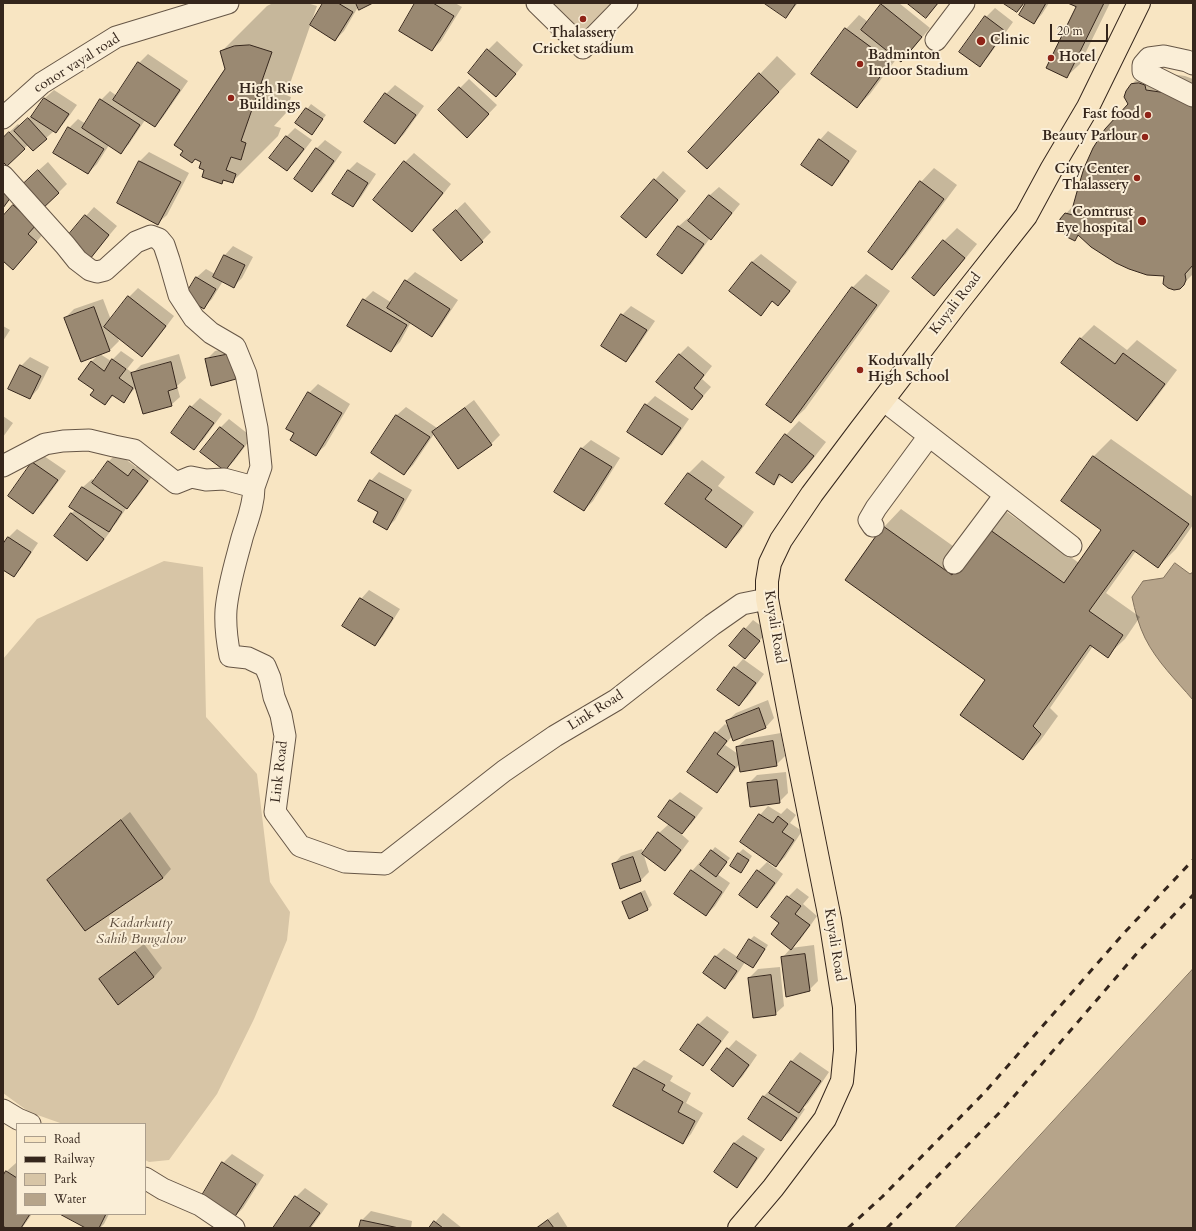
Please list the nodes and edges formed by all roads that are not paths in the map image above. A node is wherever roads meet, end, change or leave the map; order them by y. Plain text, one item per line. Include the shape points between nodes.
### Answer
1 (228, 3) edge
2 (537, 3) edge
3 (627, 3) edge
4 (964, 3) edge
5 (1138, 3) edge
6 (936, 40) dead end
7 (1193, 64) edge
8 (1193, 96) edge
9 (3, 118) edge
10 (3, 176) edge
11 (883, 400) junction
12 (929, 436) junction
13 (3, 466) edge
14 (254, 487) junction
15 (1005, 495) junction
16 (873, 526) dead end
17 (1071, 546) dead end
18 (954, 563) dead end
19 (767, 599) junction
20 (3, 1110) edge
21 (28, 1123) edge
22 (146, 1179) edge
23 (234, 1228) edge
24 (739, 1228) edge

1 - 9 street, conor vayal road via 116,37 42,83
2 - 3 street via 583,48
4 - 6 street
5 - 11 main road, Kuyali Road via 1088,107 1026,216
7 - 8 street via 1164,56 1149,58 1143,71
10 - 14 street via 77,260 90,270 105,270 136,242 151,236 159,239 164,245 179,295 194,318 211,333 235,347 246,374 257,428 261,467
11 - 12 street
11 - 19 main road, Kuyali Road via 812,494 781,540 770,563
12 - 15 street
12 - 16 street via 876,508 869,520
13 - 14 street via 45,444 89,440 134,450 176,483 191,477 206,480 224,478
14 - 19 street, Link Road via 250,514 230,585 226,611 230,656 248,658 265,666 281,714 286,736 275,812 300,846 345,862 385,864 504,771 555,736 616,700 742,604
15 - 17 street
15 - 18 street
19 - 24 main road, Kuyali Road via 830,919 844,1007 845,1050 842,1081 825,1119
20 - 21 street
22 - 23 street via 200,1205

